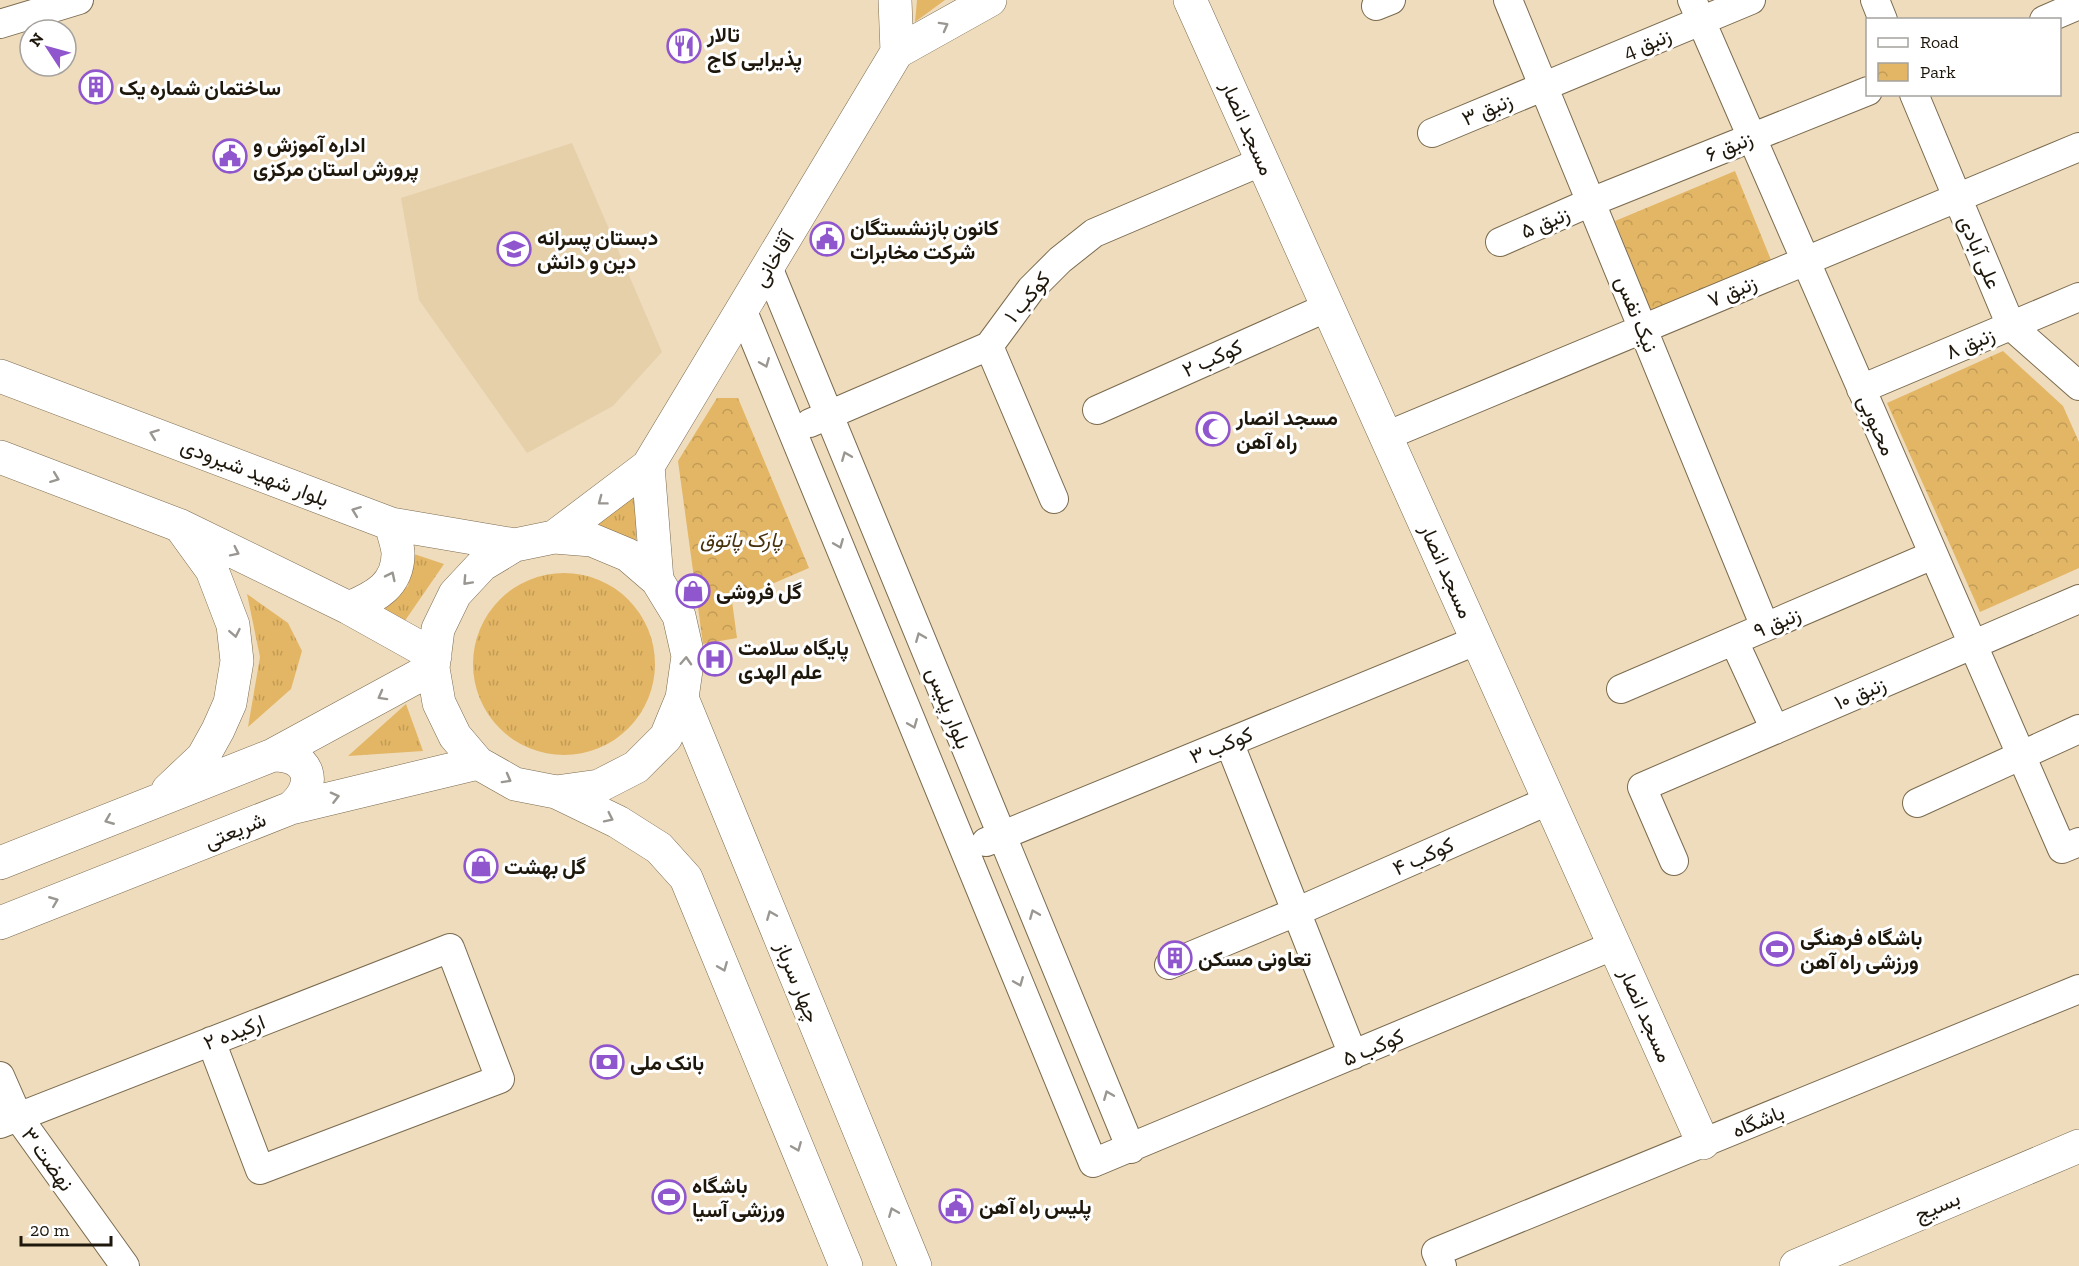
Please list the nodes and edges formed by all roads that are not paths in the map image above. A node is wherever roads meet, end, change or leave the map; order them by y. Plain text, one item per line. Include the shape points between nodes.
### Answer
1 (79, 0) edge
2 (895, 0) edge
3 (990, 0) edge
4 (1190, 0) edge
5 (1508, 0) edge
6 (1751, 0) edge
7 (1875, 0) edge
8 (2079, 5) edge
9 (1696, 10) edge
10 (1882, 18) edge
11 (2049, 18) edge
12 (0, 24) edge
13 (897, 52) junction
14 (1543, 85) junction
15 (1866, 92) edge
16 (1915, 96) edge
17 (1432, 133) dead end
18 (1752, 137) junction
19 (2079, 147) edge
20 (1263, 161) junction
21 (1957, 198) junction
22 (1591, 202) junction
23 (1500, 242) dead end
24 (1806, 261) junction
25 (768, 267) junction
26 (2079, 297) edge
27 (1328, 307) junction
28 (742, 309) junction
29 (2011, 326) junction
30 (1643, 329) junction
31 (989, 346) junction
32 (0, 376) edge
33 (2079, 386) edge
34 (1861, 389) junction
35 (1097, 410) dead end
36 (829, 415) junction
37 (792, 430) junction
38 (1386, 436) junction
39 (0, 457) edge
40 (648, 466) junction
41 (1054, 500) dead end
42 (391, 524) junction
43 (181, 526) junction
44 (554, 537) junction
45 (515, 545) junction
46 (1933, 555) junction
47 (657, 580) junction
48 (2079, 599) edge
49 (349, 608) junction
50 (1765, 627) junction
51 (1478, 640) junction
52 (1734, 641) junction
53 (1973, 645) junction
54 (434, 662) junction
55 (1621, 689) dead end
56 (682, 698) junction
57 (2079, 729) edge
58 (1775, 730) junction
59 (1229, 742) junction
60 (273, 755) junction
61 (2021, 755) junction
62 (478, 763) junction
63 (556, 792) junction
64 (1550, 800) junction
65 (156, 801) junction
66 (1917, 803) dead end
67 (291, 808) junction
68 (1002, 835) junction
69 (2070, 846) edge
70 (965, 850) junction
71 (1674, 861) dead end
72 (0, 863) edge
73 (1296, 912) junction
74 (0, 922) edge
75 (1615, 945) junction
76 (1169, 965) dead end
77 (2079, 989) edge
78 (211, 1041) junction
79 (1353, 1055) junction
80 (0, 1076) edge
81 (9, 1121) edge
82 (1704, 1143) junction
83 (2079, 1146) edge
84 (1131, 1149) junction
85 (1094, 1163) joint
86 (1439, 1259) edge
87 (125, 1266) edge
88 (846, 1266) edge
89 (915, 1266) edge
90 (1796, 1266) edge

1 - 12 street
2 - 13 street
13 -> 3 street
4 - 20 street, مسجد انصار
5 - 14 street, نیک نفس
6 - 9 street, زنبق 4
7 - 10 street
8 - 11 street
9 - 14 street, زنبق 4
9 - 18 street, محبوبی
13 - 25 street, آقاخانی
14 - 17 street, زنبق ۳
14 - 22 street, نیک نفس
15 - 18 street, زنبق ۶
16 - 21 street, علی آبادی
18 - 22 street, زنبق ۶
18 - 24 street, محبوبی
19 - 21 street, زنبق ۷
20 - 27 street, مسجد انصار
20 - 31 street, کوکب ۱ via 1094,233 1031,289
21 - 24 street, زنبق ۷
21 - 29 street, علی آبادی
22 - 23 street, زنبق ۵
22 - 30 street, نیک نفس
24 - 30 street, زنبق ۷
24 - 34 street, محبوبی
25 - 28 street, آقاخانی
25 - 36 street, بلوار پلیس
26 - 29 street, زنبق ۸
27 - 35 street, کوکب ۲
27 - 38 street, مسجد انصار
28 -> 37 street, بلوار پلیس
28 - 40 street, آقاخانی
29 - 33 street, علی آبادی
29 - 34 street, زنبق ۸
30 - 38 street, زنبق ۷
30 - 50 street, نیک نفس
31 - 36 street
31 - 41 street
42 -> 32 street, بلوار شهید شیرودی
34 - 46 street, محبوبی
36 - 37 street
68 -> 36 street, بلوار پلیس
37 -> 70 street, بلوار پلیس
38 - 51 street, مسجد انصار
39 -> 43 street
40 -> 44 street
40 - 47 street
42 - 45 street, بلوار شهید شیرودی
49 -> 42 street via 373,598 392,578 398,551
43 -> 49 street
43 -> 65 street via 212,570 233,624 237,661 230,704 203,757
44 - 45 street
44 - 47 street via 592,540 628,555
45 -> 54 street via 482,565 455,594 438,629
46 - 50 street, زنبق ۹
46 - 53 street, محبوبی
56 -> 47 street via 688,656 679,616
48 - 53 street, زنبق ۱۰
49 - 54 street
50 - 52 street, زنبق ۹
51 - 59 street, کوکب ۳
51 - 64 street, مسجد انصار
52 - 55 street, زنبق ۹
52 - 58 street
53 - 58 street, زنبق ۱۰
53 - 61 street, محبوبی
54 -> 60 street
54 - 62 street via 439,704 454,736
56 - 63 street via 666,736 636,767 599,786
89 -> 56 street, چهار سرباز
57 - 61 street
58 - 71 street, زنبق ۱۰ via 1642,787
59 - 68 street, کوکب ۳
59 - 73 street
60 - 65 street
60 - 67 street via 299,761 306,772 308,786 302,799
61 - 66 street
61 - 69 street, محبوبی
62 -> 63 street via 515,784
67 -> 62 street, شریعتی
63 -> 88 street via 618,822 659,848 686,878
64 - 73 street, کوکب ۴
64 - 75 street, مسجد انصار
65 -> 72 street
74 -> 67 street, شریعتی
68 - 70 street, کوکب ۳
84 -> 68 street, بلوار پلیس
70 -> 85 street, بلوار پلیس
73 - 76 street, کوکب ۴
73 - 79 street
75 - 79 street, کوکب ۵
75 - 82 street, مسجد انصار
77 - 82 street, باشگاه
78 - 78 street, ارکیده ۲ via 260,1170 500,1079 450,948
78 - 81 street, ارکیده ۲
79 - 84 street, کوکب ۵
80 - 81 street, نهضت ۳
81 - 87 street, نهضت ۳
82 - 86 street, باشگاه
83 - 90 street, بسیج
84 - 85 street, کوکب ۵

